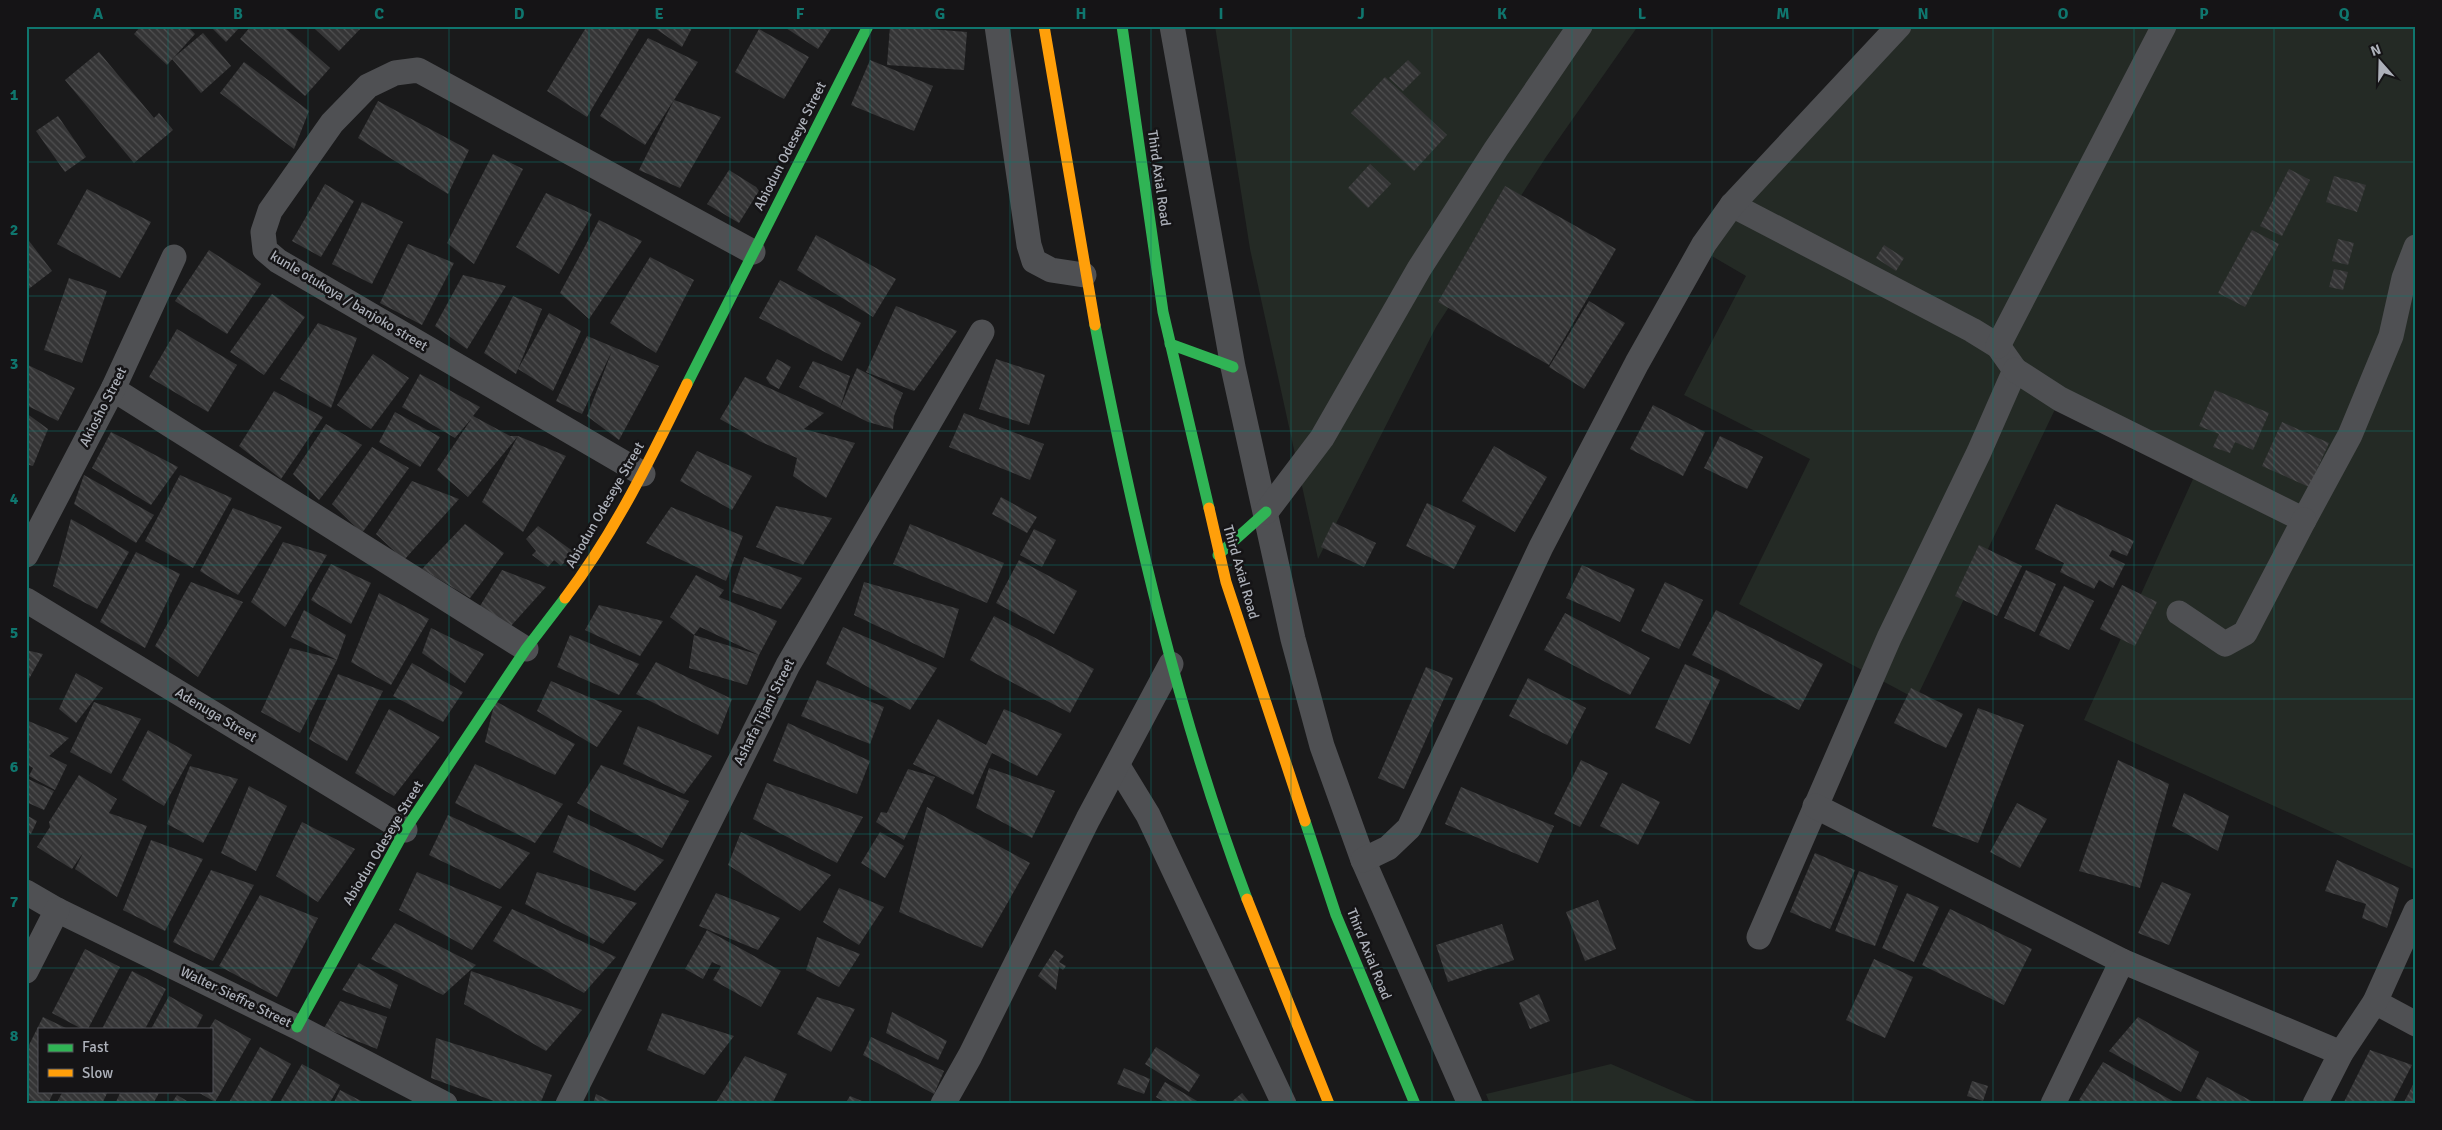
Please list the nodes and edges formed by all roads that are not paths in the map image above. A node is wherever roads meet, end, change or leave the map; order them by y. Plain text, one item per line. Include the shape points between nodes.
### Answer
1 (868, 26) edge
2 (997, 26) edge
3 (1044, 26) edge
4 (1122, 26) edge
5 (1172, 26) edge
6 (1580, 26) edge
7 (1899, 26) edge
8 (2164, 26) edge
9 (1732, 205) junction
10 (2416, 247) edge
11 (753, 252) junction
12 (174, 257) dead end
13 (1084, 275) junction
14 (982, 332) dead end
15 (1170, 344) junction
16 (1998, 346) junction
17 (1233, 367) junction
18 (2015, 370) junction
19 (113, 389) junction
20 (643, 474) junction
21 (1266, 512) junction
22 (2304, 520) junction
23 (26, 554) edge
24 (1218, 555) junction
25 (26, 600) edge
26 (2179, 613) dead end
27 (526, 649) junction
28 (1171, 664) junction
29 (1118, 766) junction
30 (1815, 806) junction
31 (405, 830) junction
32 (1363, 860) junction
33 (26, 892) edge
34 (57, 910) junction
35 (2416, 911) edge
36 (1759, 937) dead end
37 (2122, 961) junction
38 (26, 971) edge
39 (2375, 1002) junction
40 (2416, 1024) edge
41 (297, 1027) junction
42 (2341, 1052) junction
43 (445, 1104) edge
44 (568, 1104) edge
45 (943, 1104) edge
46 (1284, 1104) edge
47 (1329, 1104) edge
48 (1415, 1104) edge
49 (1470, 1104) edge
50 (2053, 1104) edge
51 (2315, 1104) edge

1 - 11 main road, Abiodun Odeseye Street
2 - 13 street via 1029,245 1034,260 1051,270
3 - 13 main road
4 - 15 main road, Third Axial Road
5 - 17 street
6 - 21 street via 1419,269 1322,438
7 - 9 street
8 - 16 street
9 - 16 street
9 - 32 street via 1704,244 1637,363 1550,530 1409,828 1388,848
10 - 22 street via 2404,278 2391,336 2354,426
11 - 20 main road, Abiodun Odeseye Street
11 - 20 street, kunle otukoya / banjoko street via 418,70 395,73 368,86 332,123 270,211 264,232 265,250 278,262
12 - 19 street, Akiosho Street
13 - 28 main road via 1136,526
14 - 44 street, Ashafa Tijani Street via 788,665
15 - 17 main road
15 - 24 main road, Third Axial Road
16 - 18 street
17 - 21 street
18 - 22 street via 2060,399
18 - 30 street
19 - 23 street, Akiosho Street
19 - 27 street
20 - 27 main road, Abiodun Odeseye Street via 590,565
21 - 24 main road
21 - 32 street via 1293,639 1318,728
22 - 26 street via 2245,634 2225,644
24 - 48 main road, Third Axial Road via 1336,915
25 - 31 street, Adenuga Street
27 - 31 main road, Abiodun Odeseye Street
28 - 29 street
28 - 47 main road via 1194,746 1269,957
29 - 45 street
29 - 46 street via 1148,815
30 - 36 street
30 - 37 street
31 - 41 main road, Abiodun Odeseye Street
32 - 49 street
33 - 34 street, Walter Sieffre Street
34 - 38 street
34 - 41 street, Walter Sieffre Street
35 - 39 street
37 - 42 street
37 - 50 street
39 - 40 street
39 - 42 street
41 - 43 street, Walter Sieffre Street
42 - 51 street

